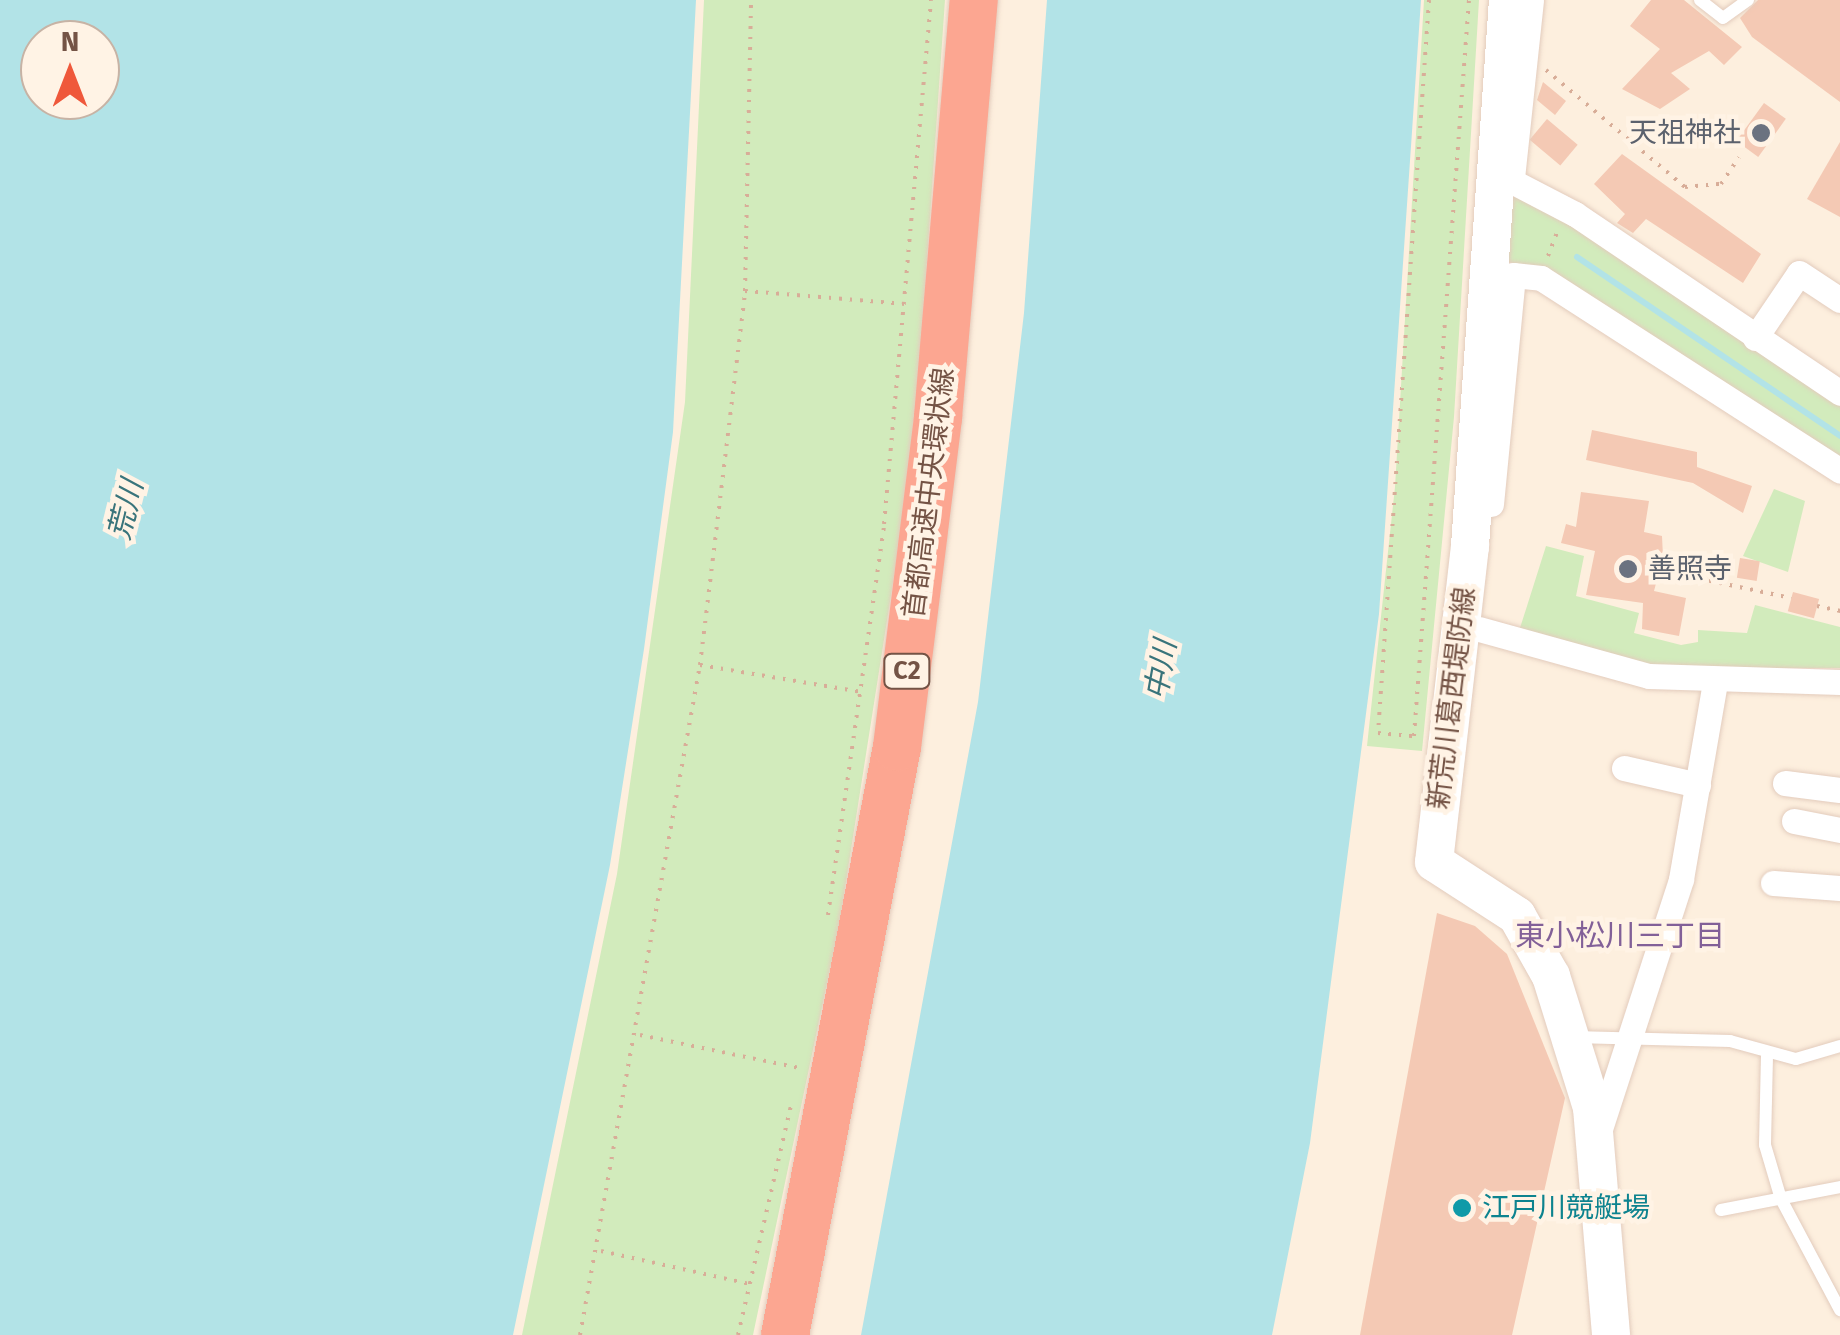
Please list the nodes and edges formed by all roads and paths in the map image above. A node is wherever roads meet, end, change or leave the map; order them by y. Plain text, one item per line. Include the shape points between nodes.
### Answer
1 (750, 0) edge
2 (931, 0) edge
3 (974, 0) edge
4 (1002, 0) edge
5 (1429, 0) edge
6 (1469, 0) edge
7 (1508, 0) edge
8 (1532, 0) edge
9 (1700, 0) edge
10 (1748, 0) edge
11 (1528, 55) junction
12 (1740, 157) dead end
13 (1505, 176) junction
14 (1566, 209) junction
15 (1540, 278) junction
16 (745, 291) junction
17 (1840, 300) edge
18 (906, 304) junction
19 (1755, 338) junction
20 (1840, 393) edge
21 (1840, 471) edge
22 (1482, 506) junction
23 (1668, 572) dead end
24 (1791, 598) dead end
25 (1817, 606) dead end
26 (1840, 611) edge
27 (1479, 628) junction
28 (700, 665) junction
29 (1840, 682) edge
30 (1715, 683) junction
31 (862, 692) junction
32 (1624, 768) dead end
33 (1784, 783) dead end
34 (1698, 785) junction
35 (1840, 790) edge
36 (1794, 822) dead end
37 (1840, 830) edge
38 (1444, 869) junction
39 (1772, 883) dead end
40 (1840, 888) edge
41 (826, 924) dead end
42 (1636, 1034) junction
43 (640, 1035) junction
44 (1572, 1037) junction
45 (1840, 1046) edge
46 (804, 1050) dead end
47 (1766, 1056) junction
48 (800, 1068) junction
49 (1596, 1140) junction
50 (1840, 1187) edge
51 (1781, 1199) junction
52 (1721, 1210) dead end
53 (601, 1252) junction
54 (750, 1284) junction
55 (1840, 1310) edge
56 (580, 1335) edge
57 (738, 1335) edge
58 (785, 1335) edge
59 (817, 1335) edge
60 (1610, 1335) edge

1 - 16 path
2 - 18 path
3 - 58 highway, 首都高速中央環状線 / C2 via 940,400 897,748
4 - 59 highway, 首都高速中央環状線 / C2 via 926,747
5 - 6 path via 1378,733 1414,736
7 - 13 main road, 新荒川葛西堤防線
8 - 11 street
9 - 10 lane via 1723,18
11 - 12 path via 1685,187 1721,184
11 - 13 street
13 - 14 street
13 - 22 main road, 新荒川葛西堤防線
14 - 15 path
14 - 19 street
15 - 21 street
15 - 22 street via 1512,275
16 - 18 path
16 - 28 path
17 - 19 street via 1799,273
18 - 31 path
19 - 20 street
22 - 27 street
22 - 38 main road, 新荒川葛西堤防線 via 1434,862
23 - 24 path
25 - 26 path
27 - 30 street via 1597,668
27 - 38 street
28 - 31 path
28 - 43 path
29 - 30 street
30 - 34 street
31 - 41 path
32 - 34 street
33 - 35 street
34 - 42 street
36 - 37 street
38 - 44 main road via 1517,916
39 - 40 street
42 - 44 lane
42 - 47 lane via 1730,1041
42 - 49 street
43 - 48 path
43 - 53 path
44 - 49 main road
45 - 47 lane via 1796,1059
46 - 48 path
47 - 51 lane via 1765,1145
48 - 54 path
49 - 60 main road
50 - 51 lane
51 - 52 lane
51 - 55 lane
53 - 54 path
53 - 56 path
54 - 57 path

